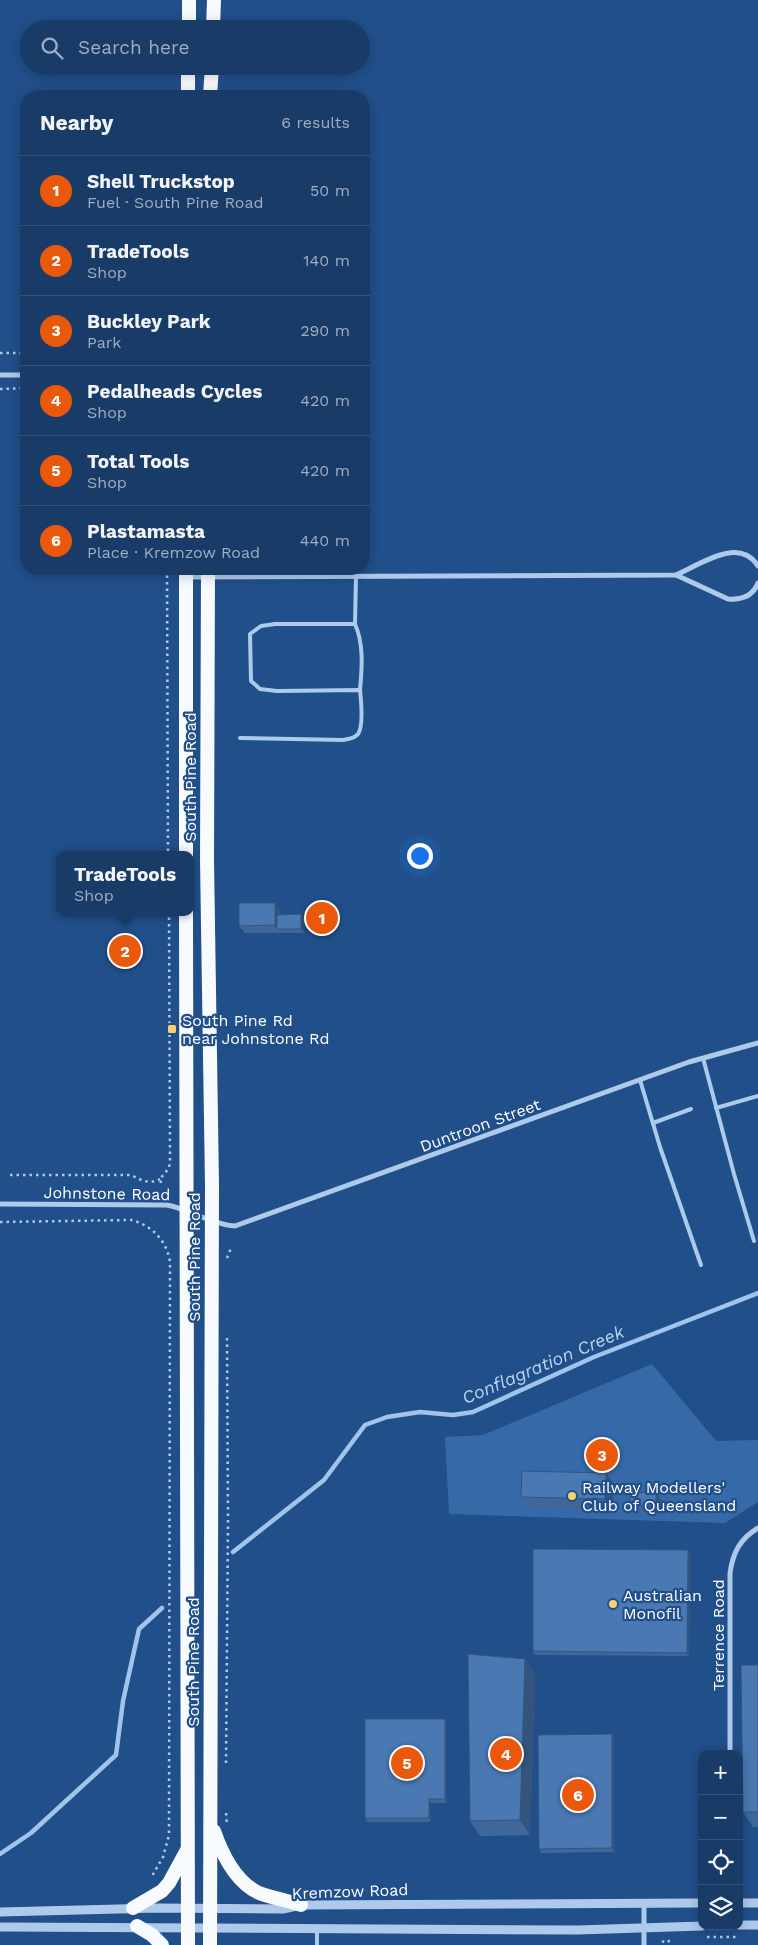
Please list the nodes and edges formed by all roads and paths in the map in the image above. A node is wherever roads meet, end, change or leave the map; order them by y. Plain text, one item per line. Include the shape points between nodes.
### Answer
1 (189, 0) edge
2 (214, 0) edge
3 (222, 0) edge
4 (189, 20) edge
5 (213, 20) edge
6 (214, 20) edge
7 (188, 75) edge
8 (211, 75) edge
9 (188, 90) edge
10 (210, 90) edge
11 (0, 353) edge
12 (20, 353) edge
13 (0, 375) edge
14 (20, 375) edge
15 (20, 388) edge
16 (0, 389) edge
17 (758, 566) edge
18 (676, 574) junction
19 (166, 575) edge
20 (186, 575) edge
21 (208, 575) edge
22 (307, 575) edge
23 (356, 576) junction
24 (758, 584) edge
25 (355, 624) junction
26 (360, 690) junction
27 (240, 738) dead end
28 (168, 851) edge
29 (186, 851) edge
30 (168, 916) edge
31 (186, 916) edge
32 (758, 1043) edge
33 (703, 1058) junction
34 (640, 1080) junction
35 (758, 1096) edge
36 (691, 1108) dead end
37 (716, 1108) junction
38 (653, 1122) junction
39 (10, 1175) dead end
40 (160, 1179) junction
41 (161, 1183) dead end
42 (0, 1204) edge
43 (186, 1210) junction
44 (211, 1219) junction
45 (0, 1222) edge
46 (754, 1241) dead end
47 (231, 1248) dead end
48 (226, 1259) dead end
49 (701, 1265) dead end
50 (227, 1336) dead end
51 (758, 1528) edge
52 (730, 1750) edge
53 (226, 1772) dead end
54 (225, 1812) dead end
55 (211, 1823) junction
56 (227, 1825) dead end
57 (187, 1850) junction
58 (152, 1876) dead end
59 (341, 1892) dead end
60 (301, 1898) junction
61 (698, 1903) edge
62 (743, 1903) edge
63 (758, 1903) edge
64 (644, 1904) junction
65 (133, 1908) junction
66 (188, 1908) junction
67 (210, 1908) junction
68 (0, 1912) edge
69 (743, 1925) edge
70 (758, 1925) edge
71 (137, 1926) junction
72 (644, 1926) junction
73 (698, 1926) edge
74 (0, 1927) edge
75 (188, 1928) junction
76 (210, 1928) junction
77 (317, 1929) junction
78 (699, 1937) dead end
79 (738, 1937) dead end
80 (674, 1938) dead end
81 (662, 1941) dead end
82 (162, 1945) edge
83 (188, 1945) edge
84 (210, 1945) edge
85 (317, 1945) edge
86 (644, 1945) edge

1 - 4 highway
2 - 5 highway
3 - 6 highway
7 - 9 highway
8 - 10 highway
11 - 12 path
13 - 14 street
15 - 16 path
17 - 18 street via 743,553 730,551
18 - 23 street
18 - 24 street via 728,599 747,596 756,590
19 - 28 path
20 - 29 highway, South Pine Road
21 - 44 highway, South Pine Road
22 - 23 street
23 - 25 lane
25 - 26 lane via 362,649
25 - 26 lane via 261,626 250,634 250,673 251,681 260,689
26 - 27 lane via 361,726 352,738
30 - 40 path via 170,1161 166,1174
31 - 43 highway, South Pine Road
32 - 33 street, Duntroon Street
33 - 34 street, Duntroon Street
33 - 37 lane
34 - 38 lane
34 - 44 street, Duntroon Street via 238,1225
35 - 37 lane
36 - 38 lane
37 - 46 lane
38 - 49 lane
39 - 40 path via 131,1174 146,1182
40 - 41 path
42 - 43 street, Johnstone Road via 151,1204
43 - 44 street, Johnstone Road
43 - 57 highway, South Pine Road
44 - 55 highway, South Pine Road
45 - 58 path via 131,1220 140,1222 159,1236 168,1251 169,1835 163,1857
47 - 48 path
50 - 53 path
51 - 52 street, Terrence Road via 737,1546 730,1573
54 - 56 path
55 - 60 highway via 222,1853 247,1886 258,1892
55 - 67 highway, South Pine Road
57 - 65 highway via 169,1884
57 - 66 highway, South Pine Road
59 - 60 path
60 - 64 street, Kremzow Road
60 - 67 street, Kremzow Road via 283,1908
61 - 64 street, Kremzow Road
62 - 63 street
64 - 72 street
65 - 66 street, Kremzow Road
65 - 68 street, Kremzow Road
66 - 67 street, Kremzow Road
66 - 75 highway, South Pine Road
67 - 76 highway, South Pine Road
69 - 70 street
71 - 74 street
71 - 75 street
71 - 82 highway
72 - 73 street
72 - 77 street via 578,1930
72 - 86 street
75 - 76 street
75 - 83 highway, South Pine Road
76 - 77 street
76 - 84 highway, South Pine Road
77 - 85 lane
78 - 79 path
80 - 81 path via 666,1943

